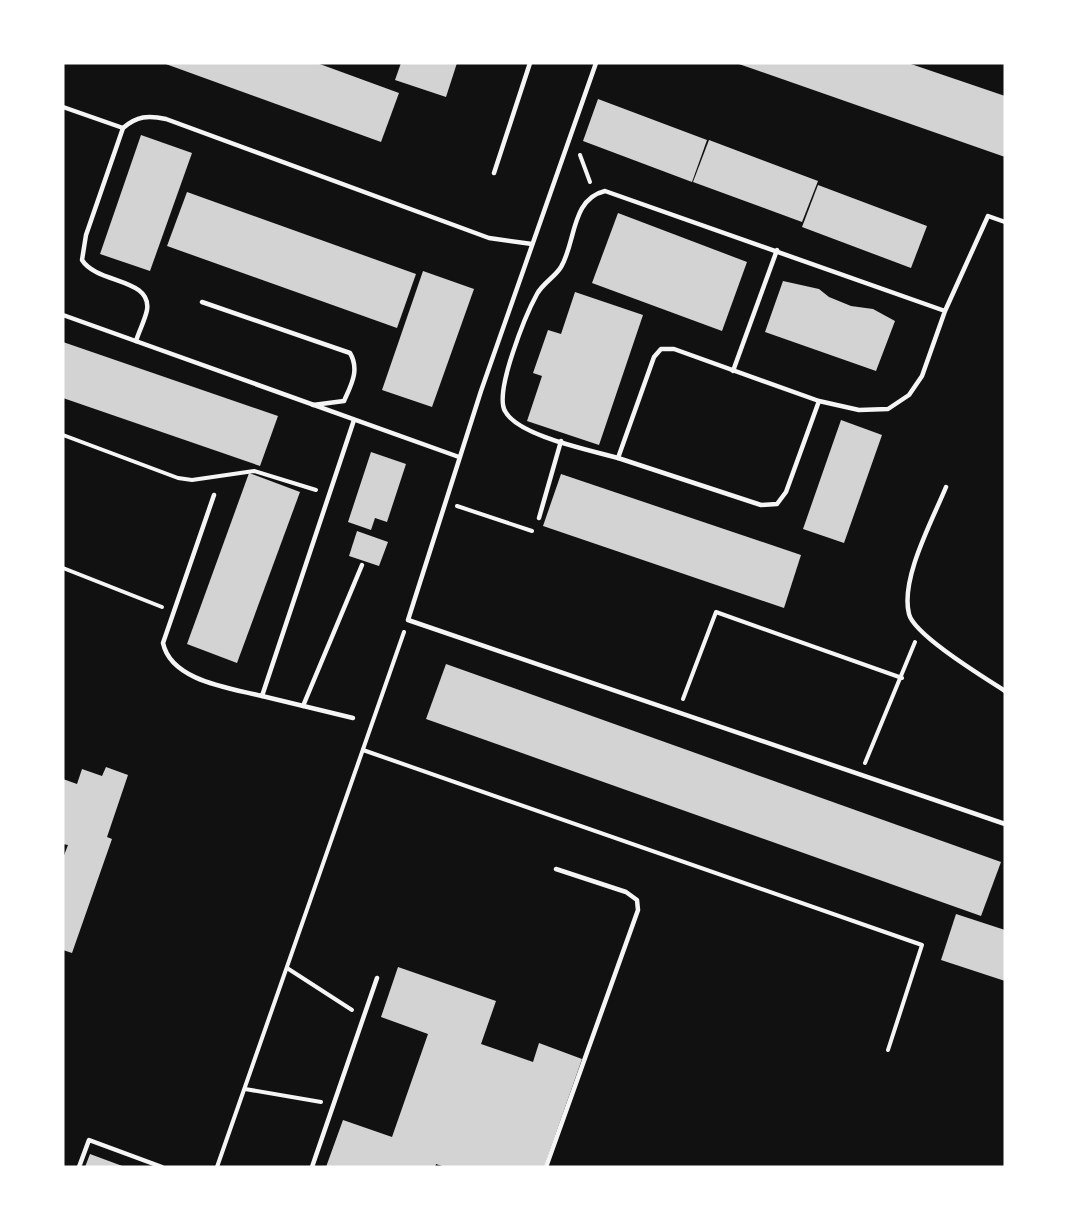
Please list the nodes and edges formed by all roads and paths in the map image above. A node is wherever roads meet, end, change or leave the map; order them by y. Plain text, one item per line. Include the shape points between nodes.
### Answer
1 (530, 63) edge
2 (596, 63) edge
3 (63, 107) edge
4 (123, 128) junction
5 (494, 173) dead end
6 (1005, 222) edge
7 (532, 244) junction
8 (777, 250) junction
9 (202, 302) dead end
10 (945, 311) junction
11 (63, 315) edge
12 (136, 341) junction
13 (733, 371) junction
14 (819, 401) junction
15 (310, 405) junction
16 (354, 420) junction
17 (63, 435) edge
18 (561, 441) junction
19 (459, 457) junction
20 (618, 458) junction
21 (946, 487) dead end
22 (328, 494) junction
23 (214, 495) dead end
24 (445, 501) junction
25 (539, 518) joint
26 (362, 566) dead end
27 (63, 568) edge
28 (174, 611) junction
29 (408, 620) junction
30 (915, 643) dead end
31 (902, 678) junction
32 (1005, 691) edge
33 (262, 696) junction
34 (303, 706) junction
35 (677, 712) junction
36 (353, 718) dead end
37 (363, 750) junction
38 (860, 775) junction
39 (1005, 824) edge
40 (556, 869) dead end
41 (287, 968) junction
42 (377, 978) dead end
43 (364, 1018) junction
44 (888, 1050) dead end
45 (245, 1089) junction
46 (334, 1104) junction
47 (79, 1167) edge
48 (162, 1167) edge
49 (217, 1167) edge
50 (312, 1167) edge
51 (546, 1167) edge

1 - 5 lane
2 - 7 lane
3 - 4 lane
4 - 7 lane via 134,119 149,115 166,119 489,238
4 - 12 lane via 86,235 82,260 98,275 139,289 146,297 148,307
6 - 10 lane via 988,216
7 - 19 lane
8 - 10 lane
8 - 13 lane
8 - 18 lane via 605,191 589,198 582,206 563,264 537,294 519,338 501,401 515,423
9 - 15 lane via 350,353 356,363 355,372 344,401
10 - 14 lane via 922,376 901,403 888,409 859,410
11 - 12 lane
12 - 15 lane
13 - 14 lane
13 - 20 lane via 674,349 661,349 654,357
14 - 20 lane via 786,492 777,504 761,505
15 - 16 lane
16 - 19 lane
16 - 22 lane
17 - 22 path via 178,478 192,480 254,471
18 - 20 lane
18 - 25 lane
19 - 24 lane
21 - 32 lane via 914,567 908,593 909,615 920,631
22 - 33 lane
23 - 28 lane
24 - 25 path via 531,532
24 - 29 lane
26 - 34 lane
27 - 28 path
28 - 33 lane via 163,643 174,664 217,685
29 - 35 lane
29 - 37 path
30 - 31 path
31 - 35 path via 716,612
31 - 38 path
33 - 34 lane
34 - 36 lane
35 - 38 lane
37 - 41 path
37 - 44 path via 922,945
38 - 39 lane
40 - 51 lane via 626,892 637,900 638,910
41 - 43 path
41 - 45 path
42 - 43 lane
43 - 46 lane
45 - 46 path
45 - 49 path
46 - 50 lane
47 - 48 lane via 89,1140

